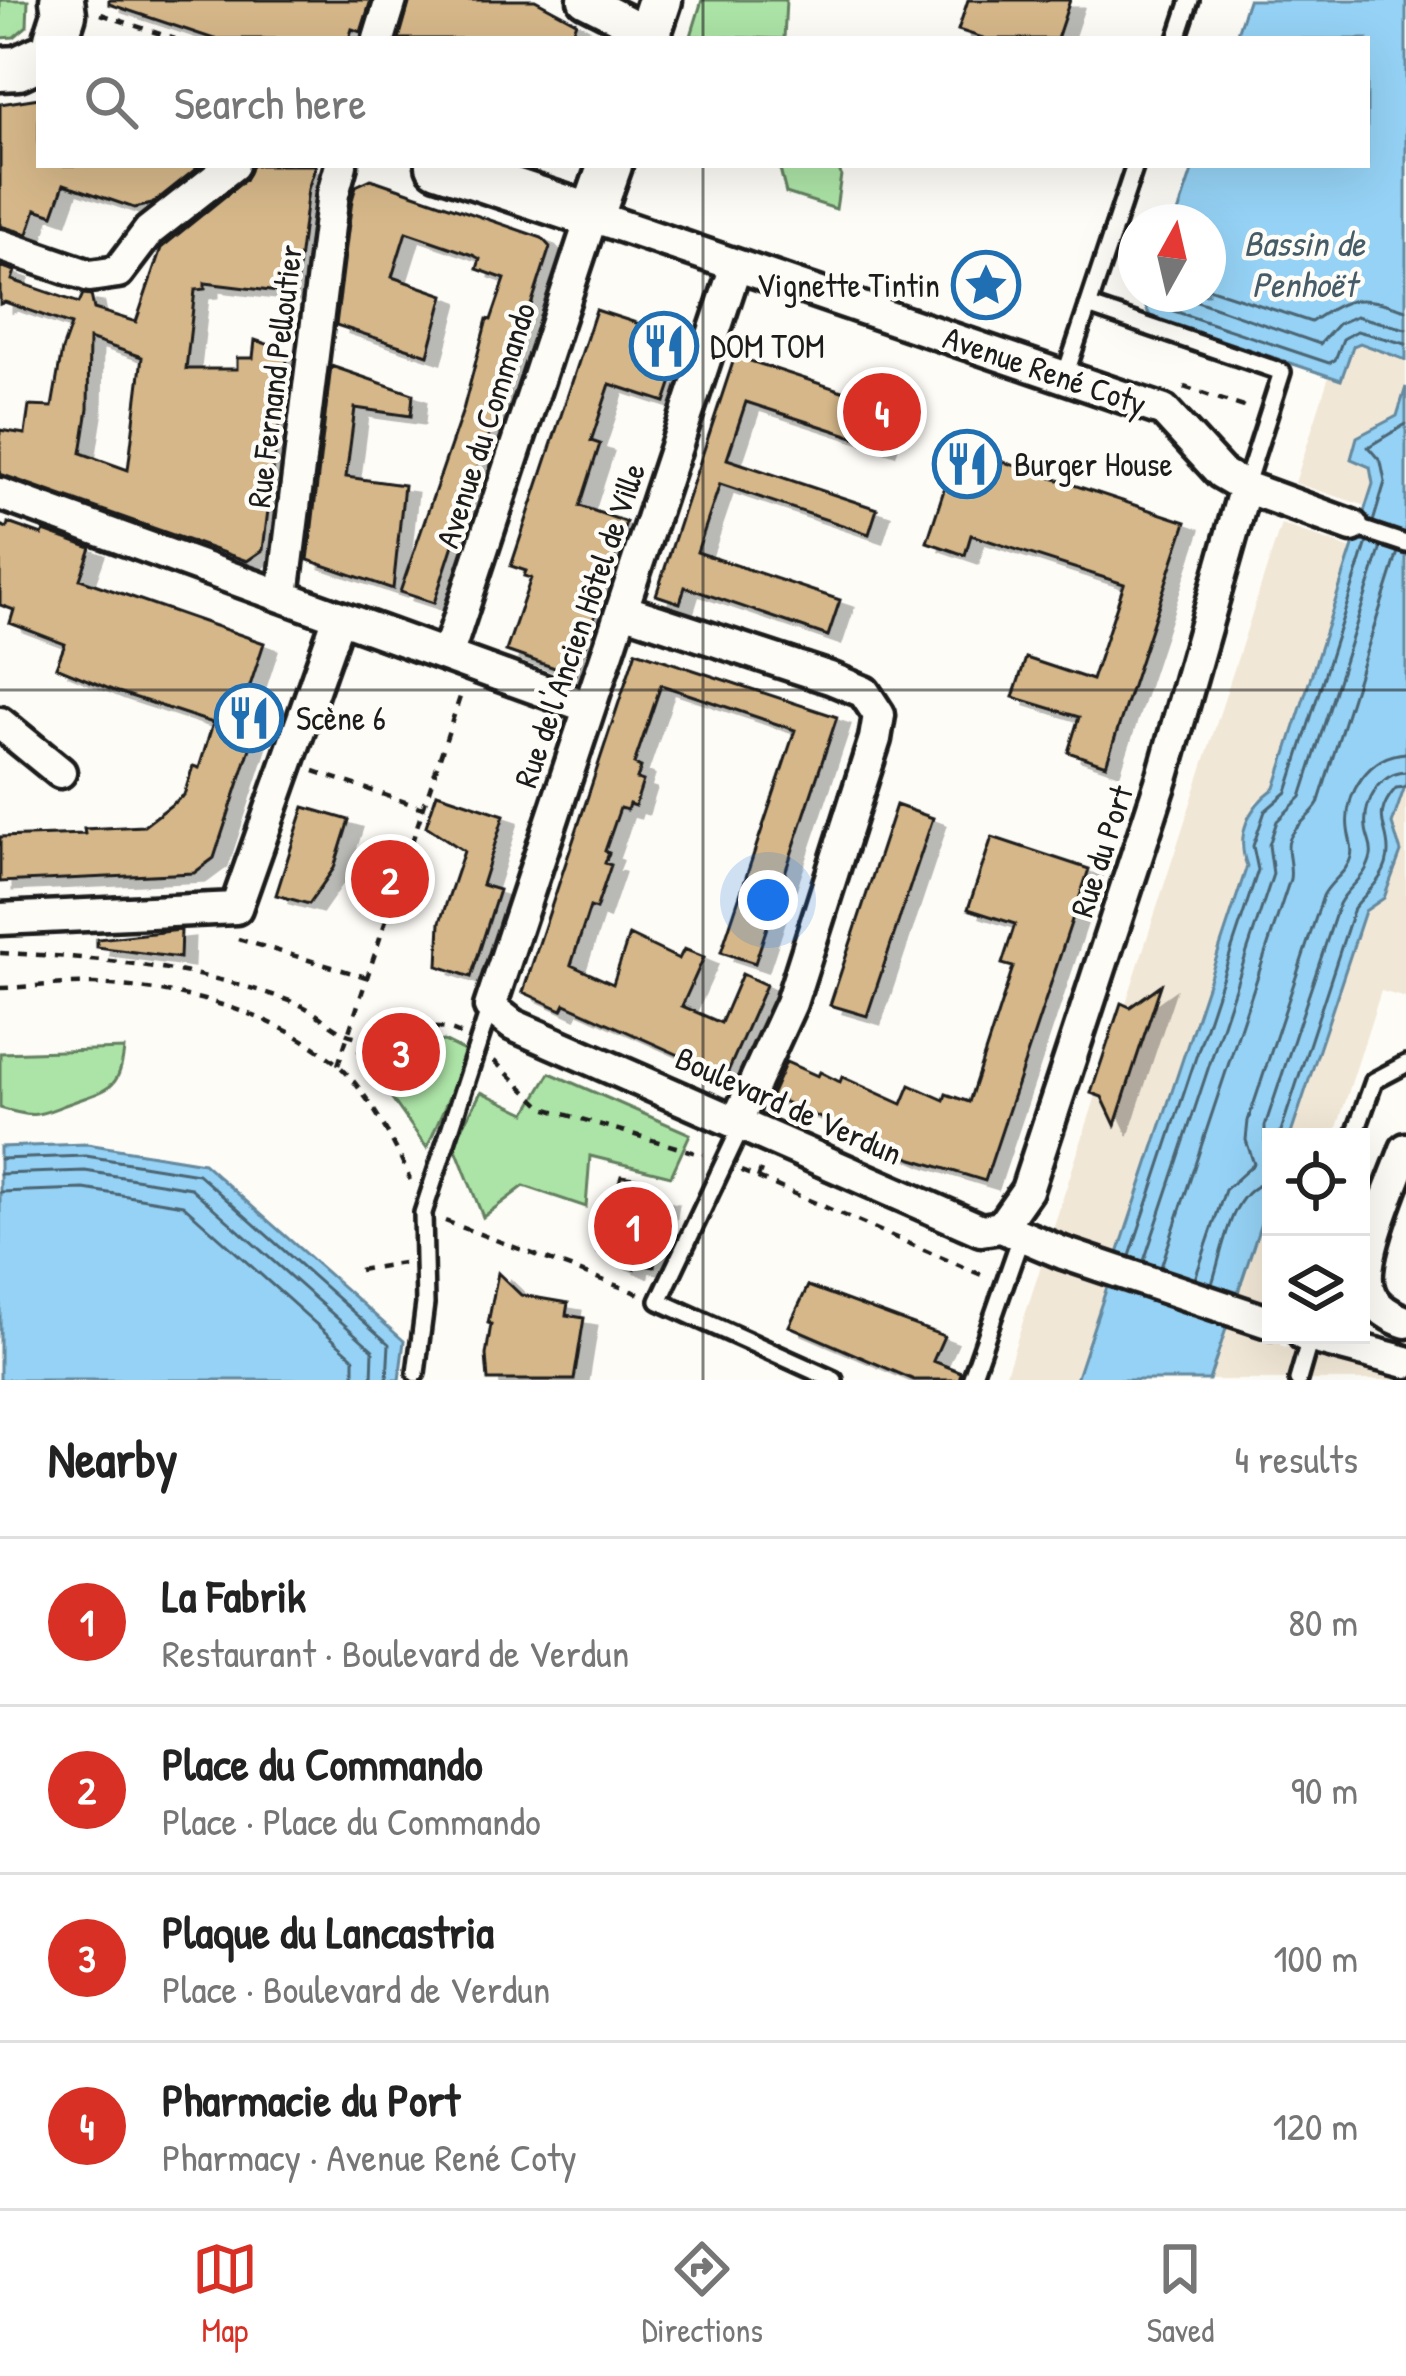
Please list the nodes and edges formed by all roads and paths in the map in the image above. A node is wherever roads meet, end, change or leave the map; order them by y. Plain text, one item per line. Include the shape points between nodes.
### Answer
1 (391, 0) edge
2 (584, 0) edge
3 (1190, 0) edge
4 (652, 24) edge
5 (64, 30) edge
6 (138, 36) edge
7 (380, 36) edge
8 (1178, 36) edge
9 (36, 54) edge
10 (0, 69) edge
11 (229, 168) edge
12 (340, 168) edge
13 (447, 168) edge
14 (609, 168) edge
15 (1134, 168) edge
16 (592, 216) junction
17 (0, 245) edge
18 (736, 266) junction
19 (1088, 306) junction
20 (1065, 376) junction
21 (1245, 487) junction
22 (0, 494) edge
23 (1352, 526) joint
24 (1406, 544) edge
25 (284, 596) junction
26 (623, 610) junction
27 (339, 616) junction
28 (457, 668) junction
29 (588, 706) junction
30 (0, 723) edge
31 (309, 769) dead end
32 (59, 772) dead end
33 (423, 808) junction
34 (0, 919) edge
35 (232, 922) junction
36 (0, 953) edge
37 (367, 977) junction
38 (0, 988) edge
39 (490, 1006) junction
40 (349, 1034) junction
41 (476, 1044) junction
42 (1406, 1064) edge
43 (338, 1065) junction
44 (740, 1122) junction
45 (1357, 1128) edge
46 (1406, 1148) edge
47 (766, 1156) dead end
48 (724, 1164) junction
49 (758, 1178) junction
50 (423, 1214) junction
51 (1011, 1232) junction
52 (403, 1264) dead end
53 (359, 1270) dead end
54 (1006, 1280) junction
55 (659, 1301) junction
56 (1262, 1320) edge
57 (1406, 1322) edge
58 (1306, 1344) edge
59 (1338, 1344) edge
60 (1406, 1362) edge
61 (416, 1373) dead end
62 (834, 1380) edge
63 (971, 1380) edge
64 (1298, 1380) edge

1 - 7 street
2 - 4 street
3 - 8 lane
5 - 6 path
9 - 10 main road via 19,68
11 - 17 street via 148,231 118,272 90,276
12 - 25 street, Rue Fernand Pelloutier
13 - 16 main road, Avenue René Coty
14 - 16 main road
15 - 19 lane
16 - 18 street, Avenue René Coty
16 - 28 street, Avenue du Commando
18 - 20 street, Avenue René Coty
18 - 26 street, Rue de l'Ancien Hôtel de Ville
19 - 20 lane
19 - 21 lane via 1282,372
20 - 21 street, Avenue René Coty via 1164,411
21 - 23 street, Avenue René Coty
21 - 51 street, Rue du Port via 1163,776
22 - 25 street
23 - 24 lane
25 - 27 street
26 - 29 street, Rue de l'Ancien Hôtel de Ville
26 - 44 street via 830,678 864,692 879,715 791,1003
27 - 28 street
27 - 35 street
28 - 29 street
28 - 33 path
29 - 39 street, Rue de l'Ancien Hôtel de Ville
30 - 32 street
31 - 33 path
33 - 37 path
34 - 35 street
35 - 37 path
36 - 40 path via 88,957 202,977 301,1005
37 - 40 path
38 - 43 path via 159,991 254,1013
39 - 41 lane
39 - 44 street, Boulevard de Verdun via 513,1025
40 - 41 path via 448,1027
40 - 43 path
41 - 48 path via 544,1108
41 - 50 lane
42 - 45 lane via 1374,1081
43 - 50 path via 398,1146
44 - 48 lane
44 - 51 street, Boulevard de Verdun via 981,1230
46 - 57 street via 1366,1278 1370,1297
47 - 49 path
48 - 49 path
48 - 55 lane
49 - 54 path
50 - 55 path
50 - 61 lane
51 - 54 lane
51 - 56 street, Boulevard de Verdun
52 - 53 path
54 - 63 lane
55 - 62 lane
58 - 64 lane
59 - 60 street

